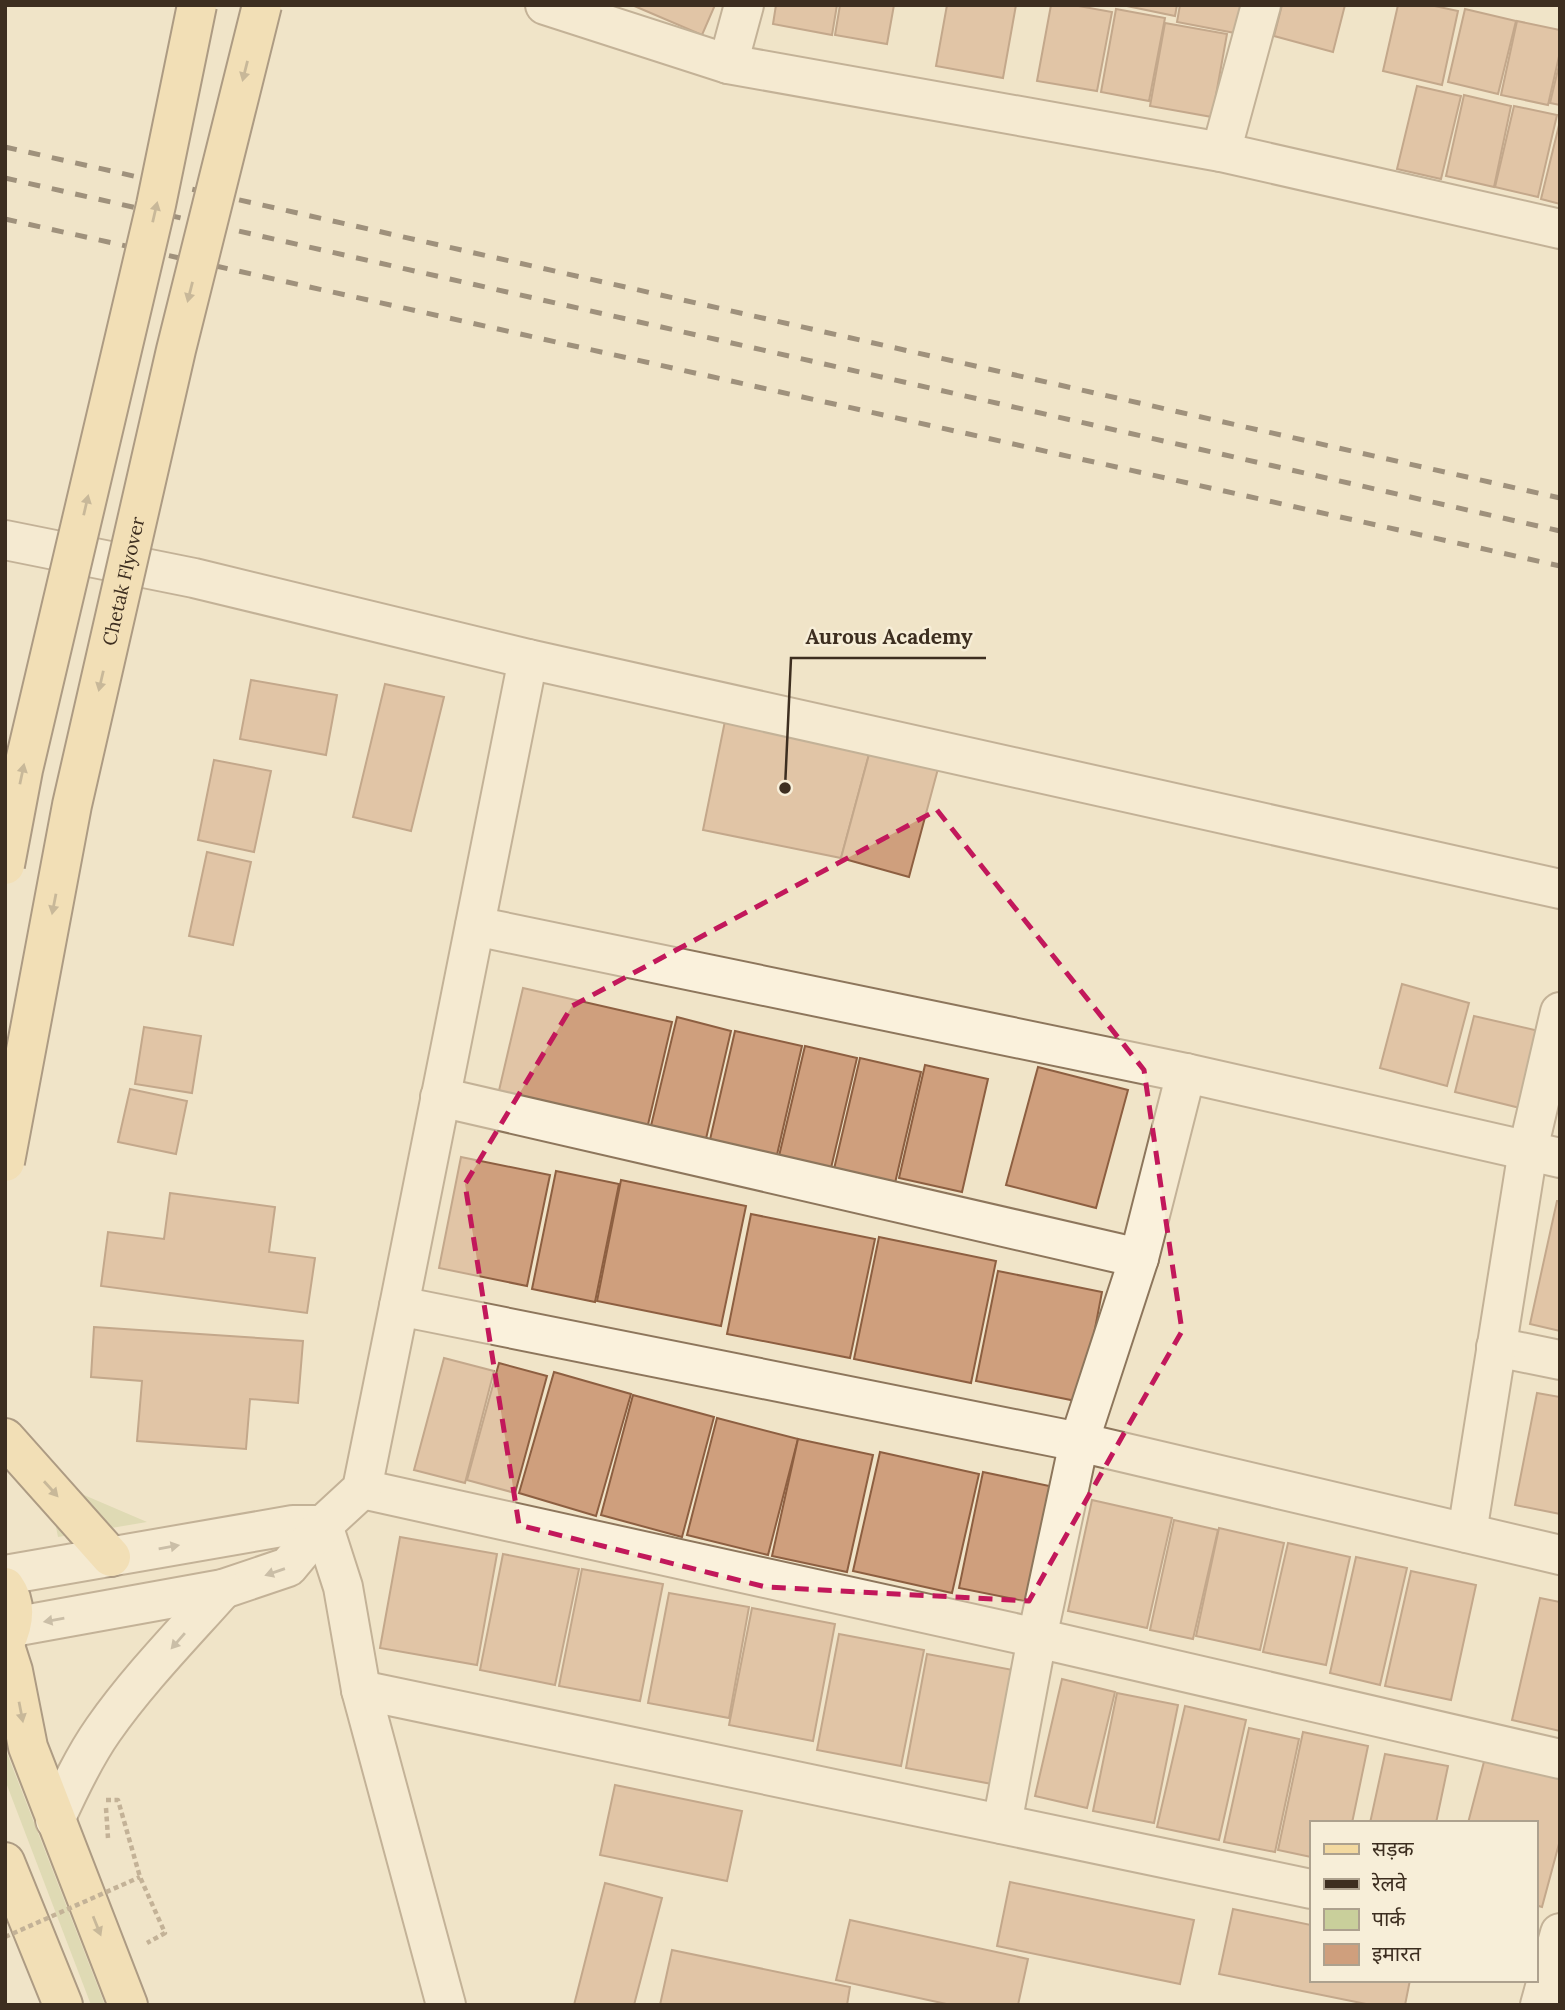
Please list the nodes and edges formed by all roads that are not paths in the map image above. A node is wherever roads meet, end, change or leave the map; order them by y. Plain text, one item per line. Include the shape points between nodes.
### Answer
1 (197, 5) edge
2 (261, 5) edge
3 (545, 5) edge
4 (744, 5) edge
5 (1261, 5) edge
6 (728, 64) junction
7 (1221, 152) junction
8 (1560, 229) edge
9 (5, 540) edge
10 (528, 659) junction
11 (5, 865) edge
12 (1560, 889) edge
13 (475, 926) junction
14 (1560, 1012) edge
15 (1186, 1073) junction
16 (440, 1097) junction
17 (1544, 1154) edge
18 (5, 1162) edge
19 (1139, 1258) junction
20 (399, 1306) junction
21 (1496, 1347) junction
22 (1560, 1360) edge
23 (5, 1438) edge
24 (1079, 1442) junction
25 (362, 1489) junction
26 (323, 1525) junction
27 (1467, 1534) junction
28 (1560, 1555) edge
29 (111, 1557) junction
30 (5, 1575) edge
31 (5, 1587) edge
32 (223, 1589) junction
33 (8, 1638) edge
34 (1037, 1638) junction
35 (361, 1689) junction
36 (1560, 1759) edge
37 (55, 1820) junction
38 (1002, 1824) junction
39 (5, 1861) edge
40 (1310, 1889) edge
41 (1553, 1938) edge
42 (63, 2005) edge
43 (128, 2005) edge
44 (446, 2005) edge
45 (1541, 2005) edge

11 -> 1 main road, bridge via 23,770 156,205
2 -> 18 main road, Chetak Flyover, bridge via 75,792
3 - 6 street
4 - 6 street
5 - 7 street
6 - 7 street
7 - 8 street
9 - 10 street via 194,578
10 - 12 street
10 - 13 street
13 - 15 street
13 - 16 street
14 - 17 street
15 - 17 street
15 - 19 street
16 - 19 street
16 - 20 street
17 - 21 street
19 - 24 street
20 - 24 street
20 - 25 street
21 - 22 street
21 - 27 street
23 -> 29 main road
24 - 27 street
24 - 34 street
25 - 26 street
25 - 34 street
29 -> 26 street via 293,1525
26 -> 32 street via 288,1567
26 - 35 street via 343,1587
27 - 28 street
29 - 30 street
31 - 33 main road via 14,1608
32 -> 33 street
32 -> 37 street via 102,1731
33 -> 37 main road via 28,1747
34 - 36 street
34 - 38 street
35 - 38 street
35 - 44 street
37 -> 43 main road
38 - 40 street
39 - 42 main road
41 - 45 street

